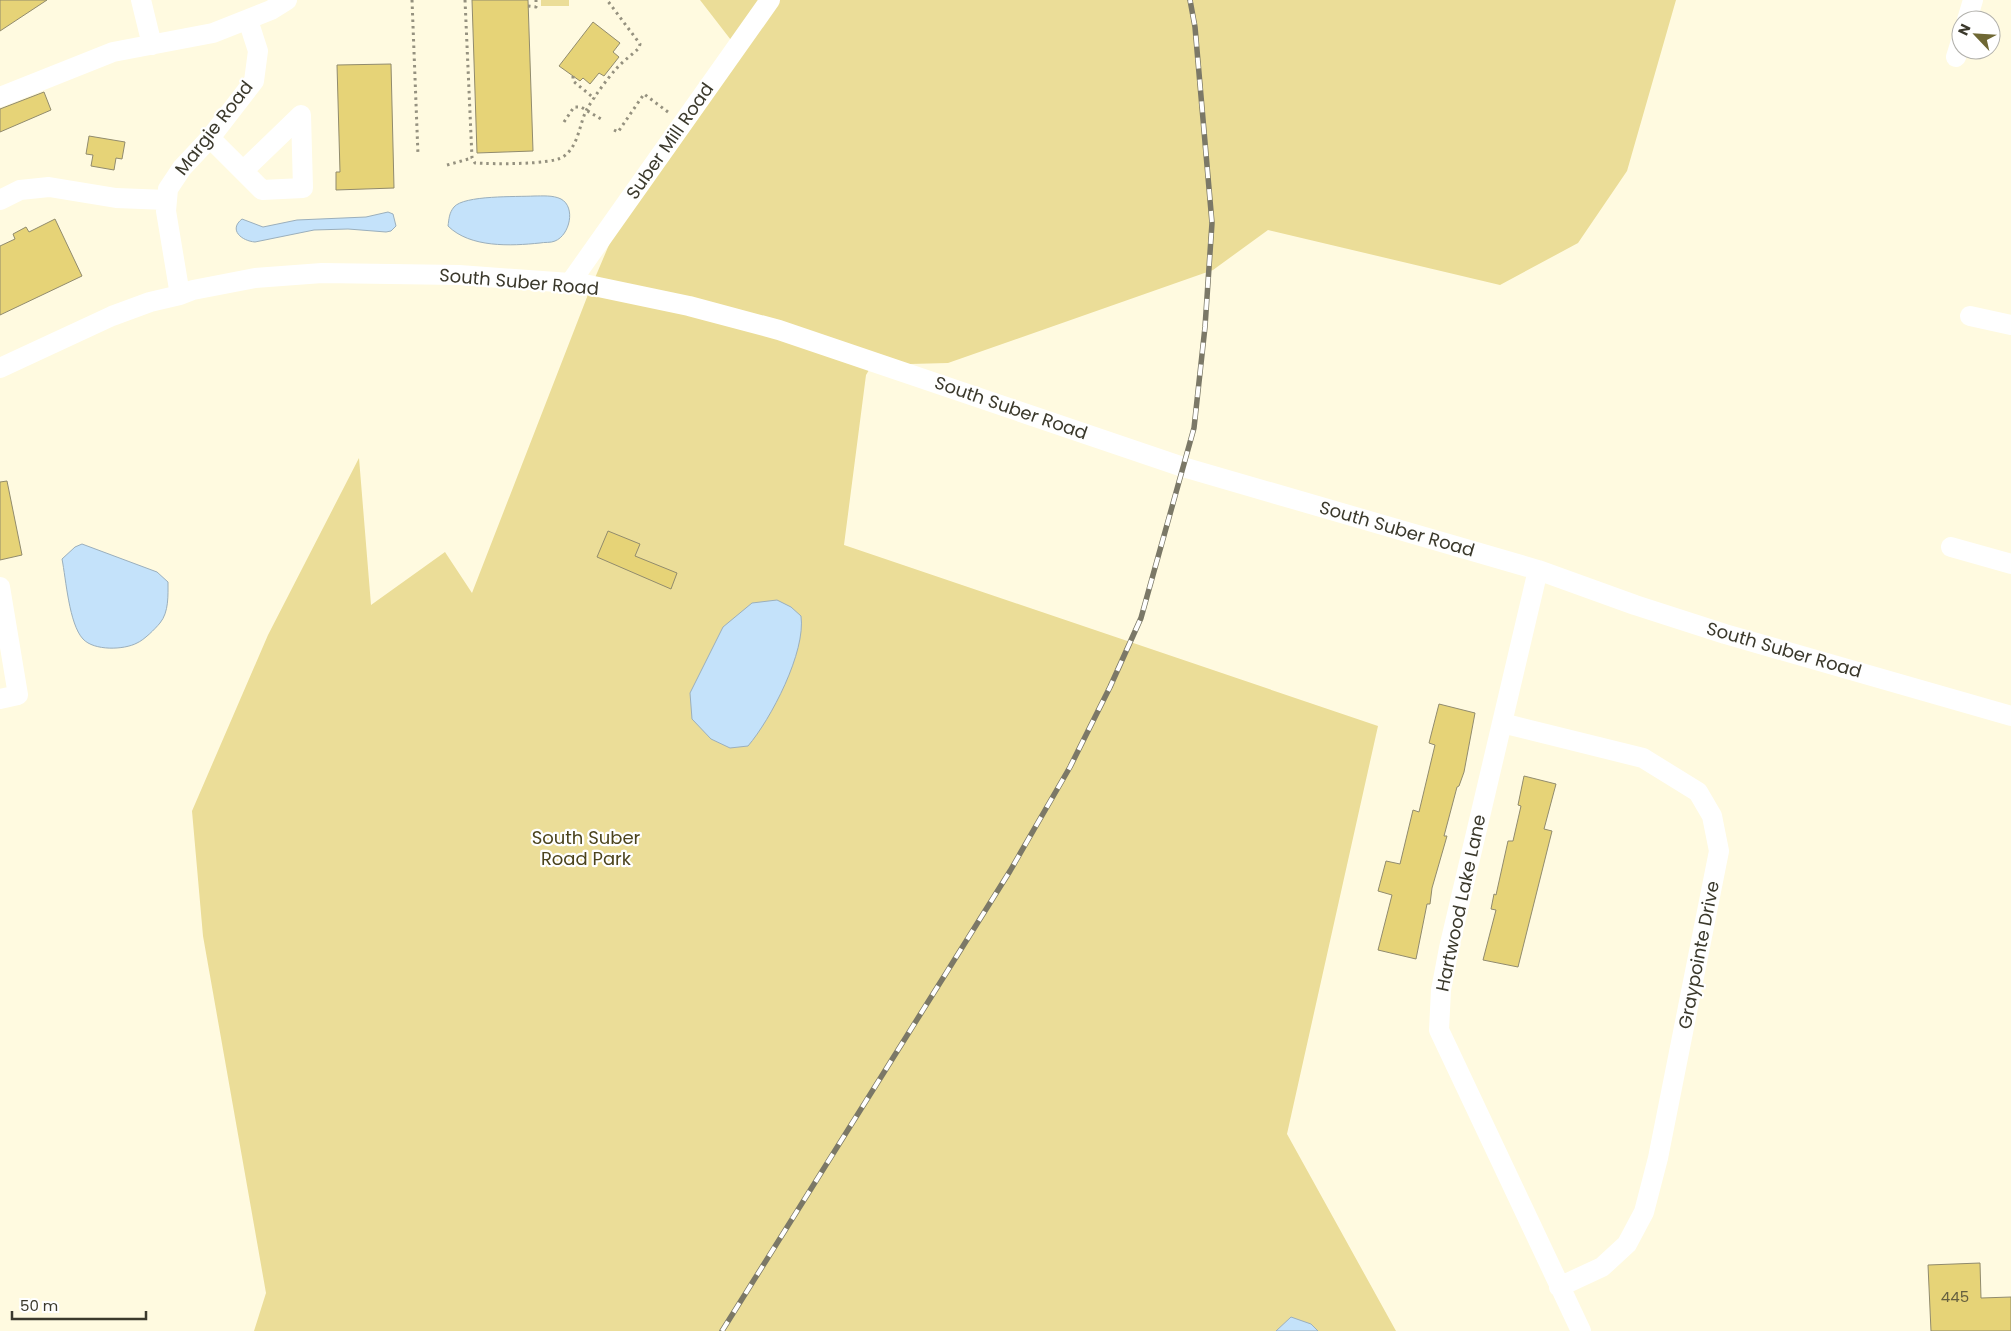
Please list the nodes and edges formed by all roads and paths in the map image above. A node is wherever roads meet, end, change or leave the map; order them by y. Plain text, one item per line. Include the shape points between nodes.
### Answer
1 (141, 0) edge
2 (287, 0) edge
3 (412, 0) edge
4 (465, 0) edge
5 (536, 0) edge
6 (607, 0) edge
7 (770, 0) edge
8 (528, 6) dead end
9 (248, 20) junction
10 (152, 45) junction
11 (573, 76) dead end
12 (0, 97) edge
13 (595, 99) junction
14 (586, 110) junction
15 (668, 112) dead end
16 (601, 119) dead end
17 (564, 122) dead end
18 (614, 130) dead end
19 (210, 138) junction
20 (418, 154) dead end
21 (472, 158) junction
22 (447, 165) dead end
23 (243, 171) dead end
24 (0, 200) edge
25 (167, 200) junction
26 (570, 283) junction
27 (180, 295) junction
28 (1970, 316) dead end
29 (2011, 325) edge
30 (0, 368) edge
31 (1951, 546) dead end
32 (2011, 564) edge
33 (1538, 570) junction
34 (0, 587) edge
35 (0, 699) edge
36 (2011, 716) edge
37 (1502, 723) junction
38 (1559, 1287) junction
39 (1581, 1331) edge

1 - 10 street
2 - 9 street
3 - 20 path
4 - 21 path
5 - 8 path via 536,6
6 - 13 path via 640,44 616,68
7 - 26 street, Suber Mill Road
9 - 10 street via 213,33
9 - 19 street, Margie Road via 258,52 254,81
10 - 12 street via 113,52
11 - 13 path via 573,81
13 - 14 path
14 - 16 path
14 - 17 path via 574,107
14 - 21 path via 580,133 563,156 551,161 486,164 475,163
15 - 18 path via 644,94 618,132
19 - 23 street
19 - 25 street, Margie Road via 182,168 168,189
21 - 22 path
24 - 25 street via 20,190 49,187 116,198
25 - 27 street, Margie Road
26 - 27 street, South Suber Road via 458,275 322,273 255,278
26 - 33 street, South Suber Road via 689,306 780,330 1183,467
27 - 30 street, South Suber Road via 112,316
28 - 29 street
31 - 32 street
33 - 36 street, South Suber Road via 1716,631
33 - 37 street, Hartwood Lake Lane
34 - 35 street via 18,695
37 - 38 street, Hartwood Lake Lane via 1449,948 1441,990 1439,1030
37 - 38 street, Graypointe Drive via 1643,758 1698,792 1712,816 1719,851 1658,1158 1644,1212 1627,1244 1602,1267
38 - 39 street, Hartwood Lake Lane

